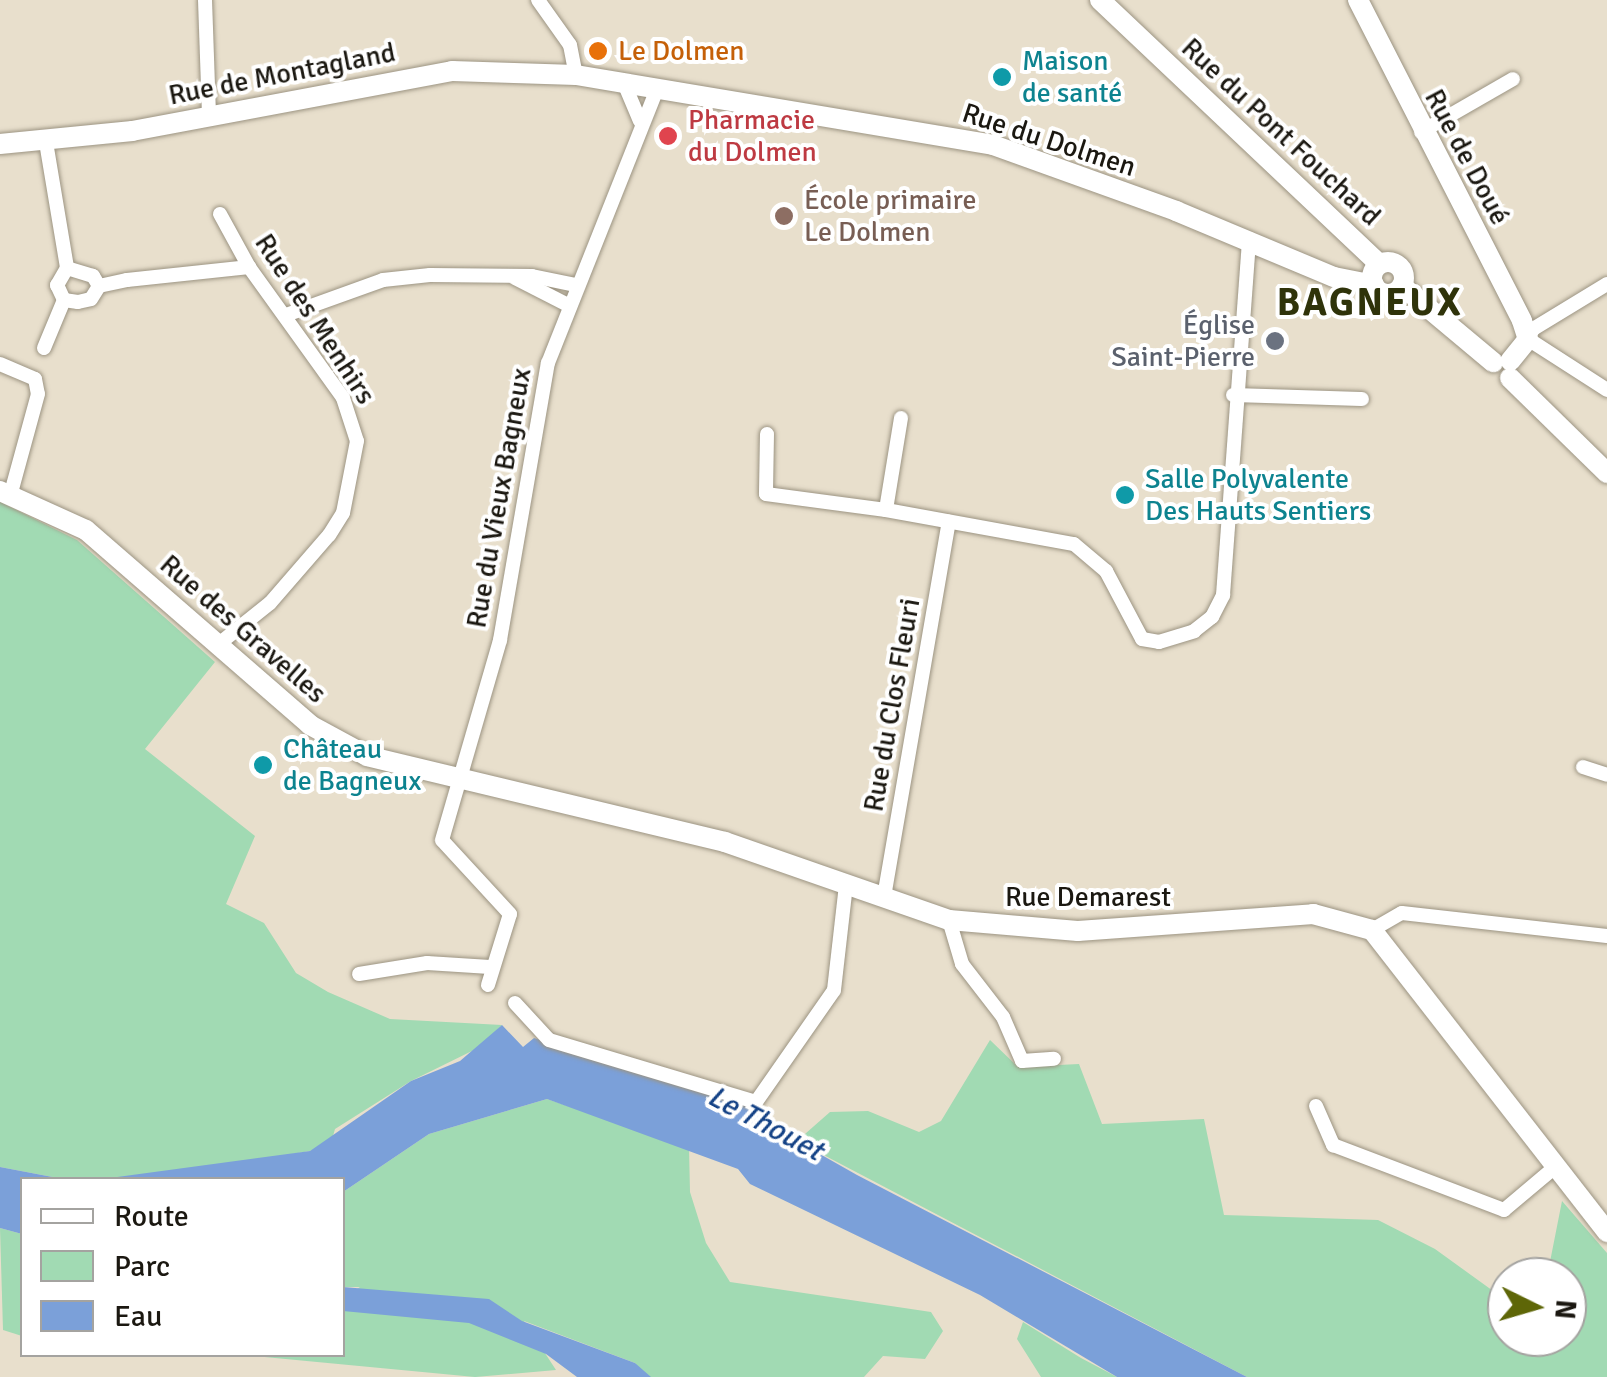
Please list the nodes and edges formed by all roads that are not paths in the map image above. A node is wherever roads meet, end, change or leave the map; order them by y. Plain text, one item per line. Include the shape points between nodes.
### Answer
1 (205, 0) edge
2 (538, 0) edge
3 (1100, 0) edge
4 (1360, 1) edge
5 (576, 75) junction
6 (1513, 79) dead end
7 (624, 83) junction
8 (657, 89) junction
9 (209, 117) junction
10 (640, 121) junction
11 (1421, 132) junction
12 (46, 142) junction
13 (0, 144) edge
14 (220, 214) dead end
15 (1249, 239) junction
16 (248, 267) junction
17 (67, 268) junction
18 (1376, 274) junction
19 (512, 277) junction
20 (1607, 284) edge
21 (576, 285) junction
22 (99, 286) junction
23 (64, 300) junction
24 (568, 304) junction
25 (286, 316) junction
26 (1528, 339) junction
27 (44, 348) dead end
28 (0, 364) edge
29 (1504, 367) junction
30 (1607, 390) edge
31 (1233, 395) junction
32 (1362, 399) dead end
33 (901, 418) dead end
34 (767, 434) dead end
35 (1607, 472) edge
36 (6, 492) edge
37 (886, 510) junction
38 (949, 522) junction
39 (220, 643) junction
40 (1583, 767) dead end
41 (1607, 775) edge
42 (463, 776) junction
43 (846, 884) junction
44 (884, 897) junction
45 (950, 920) junction
46 (1372, 930) junction
47 (1607, 936) edge
48 (490, 967) junction
49 (359, 974) dead end
50 (488, 986) dead end
51 (515, 1003) dead end
52 (1054, 1060) dead end
53 (1316, 1106) dead end
54 (1554, 1167) junction
55 (1607, 1232) edge

1 - 9 street
2 - 5 street via 570,45
3 - 18 street, Rue du Pont Fouchard
4 - 11 street, Rue de Doué
5 - 7 street, Rue du Dolmen
5 - 9 street, Rue de Montagland via 452,71
6 - 11 street
7 - 8 street, Rue du Dolmen
7 - 10 street
8 - 10 street, Rue du Vieux Bagneux
8 - 15 street, Rue du Dolmen via 993,145
9 - 12 street, Rue de Montagland
10 - 21 street, Rue du Vieux Bagneux
11 - 26 street, Rue de Doué
12 - 13 street, Rue de Montagland
12 - 17 street
14 - 16 street, Rue des Menhirs
15 - 18 street, Rue du Dolmen via 1334,277
15 - 31 street
16 - 22 street
16 - 25 street, Rue des Menhirs
17 - 22 street via 93,276
17 - 23 street via 57,285
18 - 29 street, Rue du Dolmen via 1390,294 1402,286
19 - 21 street
19 - 24 street
19 - 25 street via 383,280
20 - 26 street via 1533,329
21 - 24 street, Rue du Vieux Bagneux
22 - 23 street via 92,298
23 - 27 street
24 - 42 street, Rue du Vieux Bagneux via 544,380 500,640
25 - 39 street, Rue des Menhirs via 353,420 350,484 343,512 298,575
26 - 29 street
26 - 30 street, Rue de Doué
28 - 36 street via 35,379 38,394
29 - 35 street
31 - 32 street
31 - 38 street via 1223,595 1212,618 1194,630 1158,642 1142,639 1098,560 1074,544
33 - 37 street
34 - 37 street via 766,494
36 - 39 street, Rue des Gravelles via 86,530
37 - 38 street
38 - 44 street, Rue du Clos Fleuri
39 - 42 street, Rue des Gravelles via 336,744
40 - 41 street
42 - 43 street, Rue Demarest via 724,842
42 - 48 street, Rue du Vieux Bagneux via 442,840 508,907
43 - 44 street, Rue Demarest
43 - 51 street via 834,990 756,1102 549,1040
44 - 45 street, Rue Demarest
45 - 46 street, Rue Demarest via 1078,931 1313,914
45 - 52 street via 962,964 1003,1017 1022,1061
46 - 47 street via 1402,913
46 - 54 street
48 - 49 street via 427,963
48 - 50 street
53 - 54 street via 1333,1145 1504,1210
54 - 55 street

